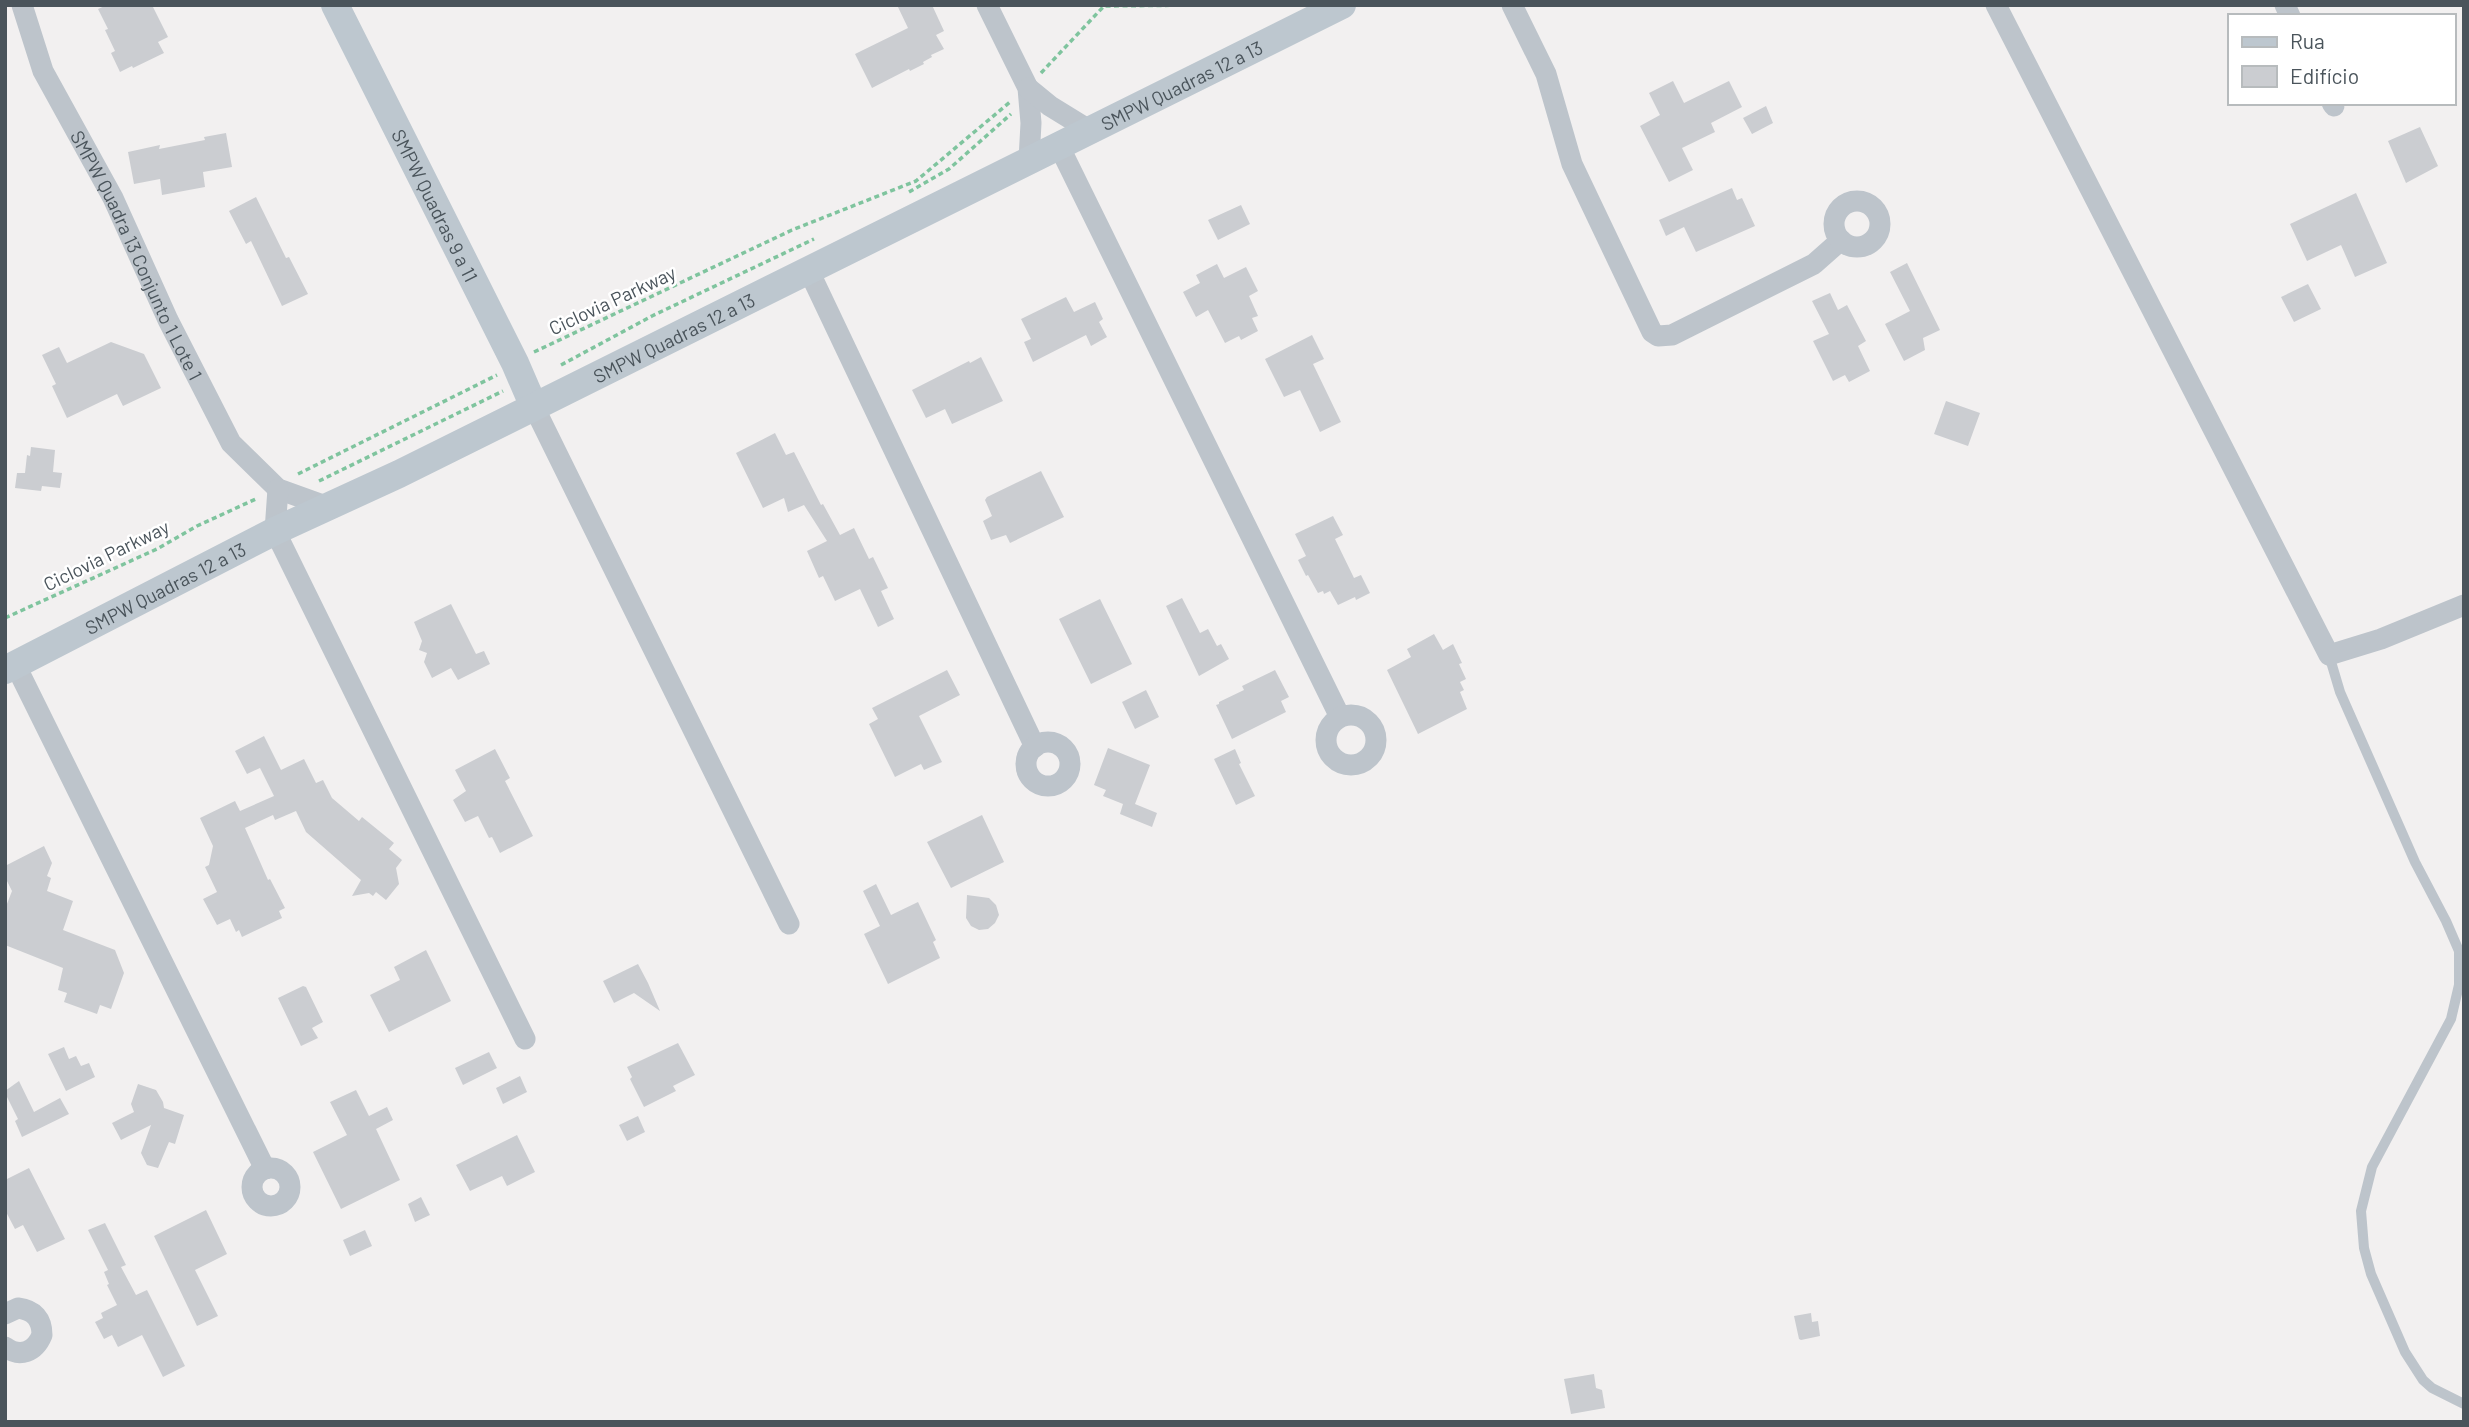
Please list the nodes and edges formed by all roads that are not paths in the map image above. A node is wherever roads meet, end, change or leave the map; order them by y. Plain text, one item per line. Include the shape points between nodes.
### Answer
1 (22, 5) edge
2 (335, 5) edge
3 (987, 5) edge
4 (1512, 5) edge
5 (1996, 5) edge
6 (1323, 9) edge
7 (1028, 88) junction
8 (1090, 130) junction
9 (1059, 146) junction
10 (1029, 160) junction
11 (1841, 240) dead end
12 (809, 271) junction
13 (534, 407) junction
14 (278, 489) junction
15 (328, 507) junction
16 (275, 531) junction
17 (2464, 605) edge
18 (2329, 655) junction
19 (8, 666) edge
20 (1340, 716) dead end
21 (1035, 747) dead end
22 (789, 924) dead end
23 (525, 1038) dead end
24 (265, 1169) dead end
25 (7, 1308) edge
26 (5, 1348) edge
27 (2464, 1404) edge

1 - 14 street, SMPW Quadra 13 Conjunto 1 Lote 1 via 48,82 113,198 167,320 225,431 238,452
2 - 13 street, SMPW Quadras 9 a 11
3 - 7 street
4 - 11 street via 1546,74 1572,164 1651,332 1672,335 1814,264
5 - 18 street
6 - 8 street, SMPW Quadras 12 a 13
7 - 8 street
7 - 10 street
8 - 9 street, SMPW Quadras 12 a 13
9 - 10 street, SMPW Quadras 12 a 13
9 - 20 street
10 - 12 street, SMPW Quadras 12 a 13
12 - 13 street, SMPW Quadras 12 a 13
12 - 21 street
13 - 15 street, SMPW Quadras 12 a 13
13 - 22 street
14 - 15 street, SMPW Quadra 13 Conjunto 1 Lote 1
14 - 16 street
15 - 16 street, SMPW Quadras 12 a 13
16 - 19 street, SMPW Quadras 12 a 13
16 - 23 street
17 - 18 street
18 - 27 lane via 2340,692 2459,951 2459,985 2451,1018 2372,1167 2361,1210 2371,1273 2404,1352 2432,1388
19 - 24 street
25 - 26 street via 34,1313 42,1335 26,1353

